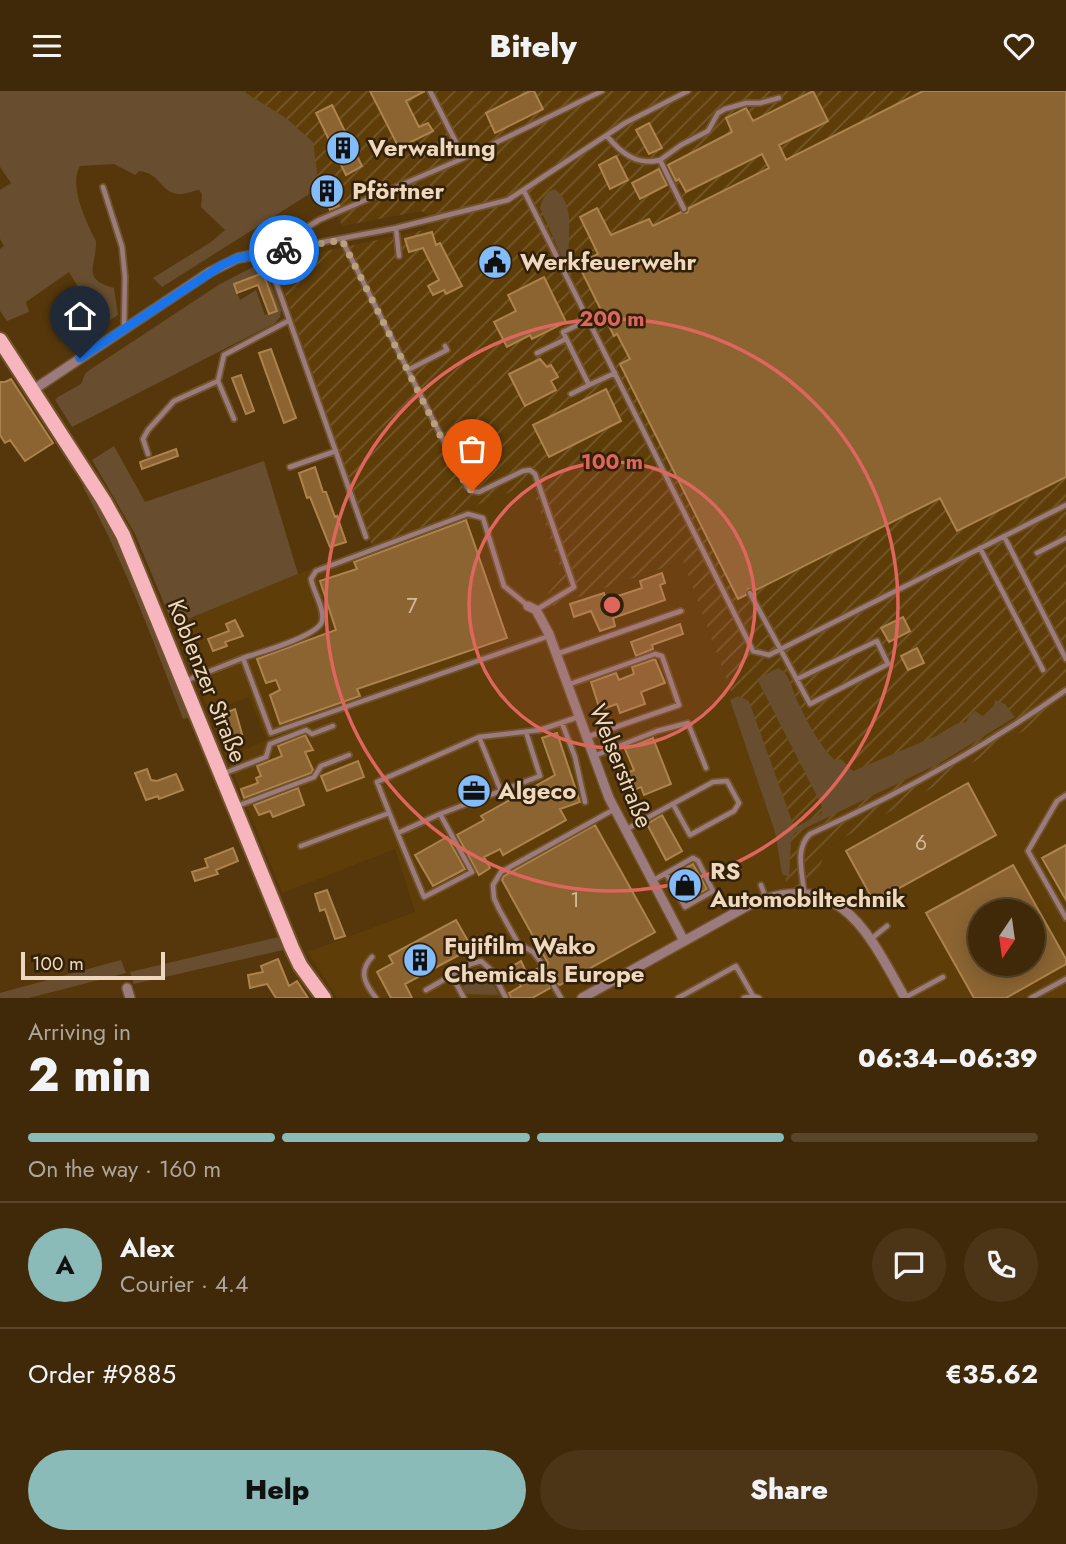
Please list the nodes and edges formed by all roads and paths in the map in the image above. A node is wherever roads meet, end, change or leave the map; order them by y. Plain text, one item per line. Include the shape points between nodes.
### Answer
1 (429, 91) edge
2 (602, 91) edge
3 (688, 91) edge
4 (779, 99) dead end
5 (607, 136) junction
6 (464, 158) junction
7 (660, 160) junction
8 (103, 187) dead end
9 (524, 191) junction
10 (684, 209) dead end
11 (318, 212) dead end
12 (319, 220) junction
13 (288, 224) dead end
14 (396, 228) junction
15 (342, 240) junction
16 (282, 243) junction
17 (265, 253) junction
18 (399, 256) dead end
19 (588, 320) junction
20 (288, 321) junction
21 (124, 329) junction
22 (566, 339) junction
23 (0, 340) edge
24 (445, 347) dead end
25 (537, 353) dead end
26 (408, 370) junction
27 (615, 373) junction
28 (218, 381) junction
29 (589, 385) junction
30 (33, 390) junction
31 (571, 394) dead end
32 (234, 419) dead end
33 (336, 451) junction
34 (148, 454) dead end
35 (290, 467) dead end
36 (1066, 505) edge
37 (1004, 536) junction
38 (366, 537) dead end
39 (1066, 538) edge
40 (981, 548) junction
41 (1037, 553) dead end
42 (750, 593) dead end
43 (532, 608) junction
44 (681, 611) dead end
45 (550, 636) junction
46 (780, 649) junction
47 (556, 654) junction
48 (243, 658) junction
49 (1066, 659) edge
50 (1043, 670) dead end
51 (797, 679) junction
52 (183, 682) junction
53 (568, 685) junction
54 (1066, 690) edge
55 (579, 717) junction
56 (562, 723) junction
57 (333, 726) dead end
58 (526, 732) junction
59 (480, 737) junction
60 (586, 738) junction
61 (349, 755) dead end
62 (593, 756) junction
63 (706, 768) dead end
64 (221, 775) junction
65 (500, 791) junction
66 (1066, 795) edge
67 (585, 802) dead end
68 (673, 804) junction
69 (234, 807) junction
70 (614, 810) junction
71 (389, 813) junction
72 (440, 814) junction
73 (624, 831) junction
74 (398, 833) junction
75 (301, 846) dead end
76 (666, 873) junction
77 (652, 881) junction
78 (761, 885) dead end
79 (804, 894) junction
80 (766, 899) junction
81 (1066, 918) edge
82 (887, 926) dead end
83 (871, 939) junction
84 (684, 941) junction
85 (372, 957) dead end
86 (543, 965) dead end
87 (452, 976) junction
88 (943, 977) dead end
89 (1066, 979) edge
90 (554, 986) dead end
91 (426, 990) dead end
92 (756, 997) edge
93 (324, 998) edge
94 (376, 998) edge
95 (464, 998) edge
96 (506, 998) edge
97 (561, 998) edge
98 (582, 998) edge
99 (678, 998) edge
100 (744, 998) edge
101 (905, 998) edge
102 (1031, 998) edge

1 - 6 lane
2 - 6 lane
3 - 5 lane
4 - 7 lane via 724,109 708,131
5 - 7 lane via 627,156
5 - 9 lane
6 - 12 lane
7 - 10 lane
8 - 21 lane via 121,247
9 - 14 lane via 508,200
9 - 19 lane
11 - 12 lane
12 - 16 lane
13 - 16 lane
14 - 15 lane
14 - 18 lane
15 - 17 lane
15 - 26 lane
16 - 17 lane
17 - 20 lane
17 - 21 street via 222,265
19 - 22 lane via 563,333
19 - 27 lane
20 - 28 lane via 224,355
20 - 33 lane
21 - 30 street
22 - 25 lane
22 - 29 lane
23 - 30 main road, Koblenzer Straße
24 - 26 lane via 447,350
26 - 43 lane via 467,487 479,492 530,470 535,474 576,586
27 - 29 lane
27 - 46 lane via 753,651 769,655
28 - 32 lane
28 - 34 lane via 174,401 143,439
29 - 31 lane
30 - 52 main road, Koblenzer Straße via 113,516
33 - 35 lane
33 - 38 lane
36 - 37 lane
37 - 40 lane
37 - 49 lane
39 - 41 lane
40 - 46 lane
40 - 50 lane
42 - 46 lane
43 - 45 street, Welserstraße
43 - 48 lane via 504,586 483,518 468,514 316,571 311,579 321,611 319,626
44 - 47 lane
45 - 47 street, Welserstraße
45 - 48 lane via 271,733
46 - 51 lane
47 - 53 street, Welserstraße
48 - 52 lane
51 - 51 lane via 877,641 888,664 810,704
52 - 64 main road, Koblenzer Straße
53 - 55 street, Welserstraße
53 - 60 lane via 655,654 662,656 679,705
54 - 79 lane via 944,769 810,834 800,851
55 - 56 lane
55 - 60 street, Welserstraße
56 - 58 lane
56 - 67 lane
57 - 64 lane via 312,734 306,730 270,744 267,757
58 - 59 lane
58 - 65 lane via 540,776
59 - 65 lane
59 - 71 lane via 376,782
60 - 62 street, Welserstraße
61 - 69 lane via 321,766 314,777
62 - 63 lane via 688,723
62 - 70 street, Welserstraße
64 - 69 main road, Koblenzer Straße
65 - 72 lane
66 - 81 lane via 1057,801 1028,851
68 - 68 lane via 720,780 727,781 739,803 734,811 690,835
68 - 73 lane
69 - 93 main road, Koblenzer Straße via 300,965
70 - 73 street, Welserstraße
70 - 86 lane via 496,877 499,909 518,943
71 - 74 lane
71 - 75 lane
72 - 74 lane
72 - 74 lane via 472,872 424,897
73 - 77 street, Welserstraße
76 - 76 lane via 693,858 713,891 685,907
76 - 77 lane
77 - 84 street, Welserstraße
78 - 80 lane
79 - 80 street
79 - 83 street via 848,912
80 - 84 street
82 - 83 lane
83 - 101 street
84 - 98 street
85 - 94 lane via 363,975
87 - 91 lane
87 - 95 lane
87 - 96 lane via 481,961
88 - 101 lane
89 - 102 lane
90 - 97 lane
92 - 99 lane via 736,966
92 - 100 lane

